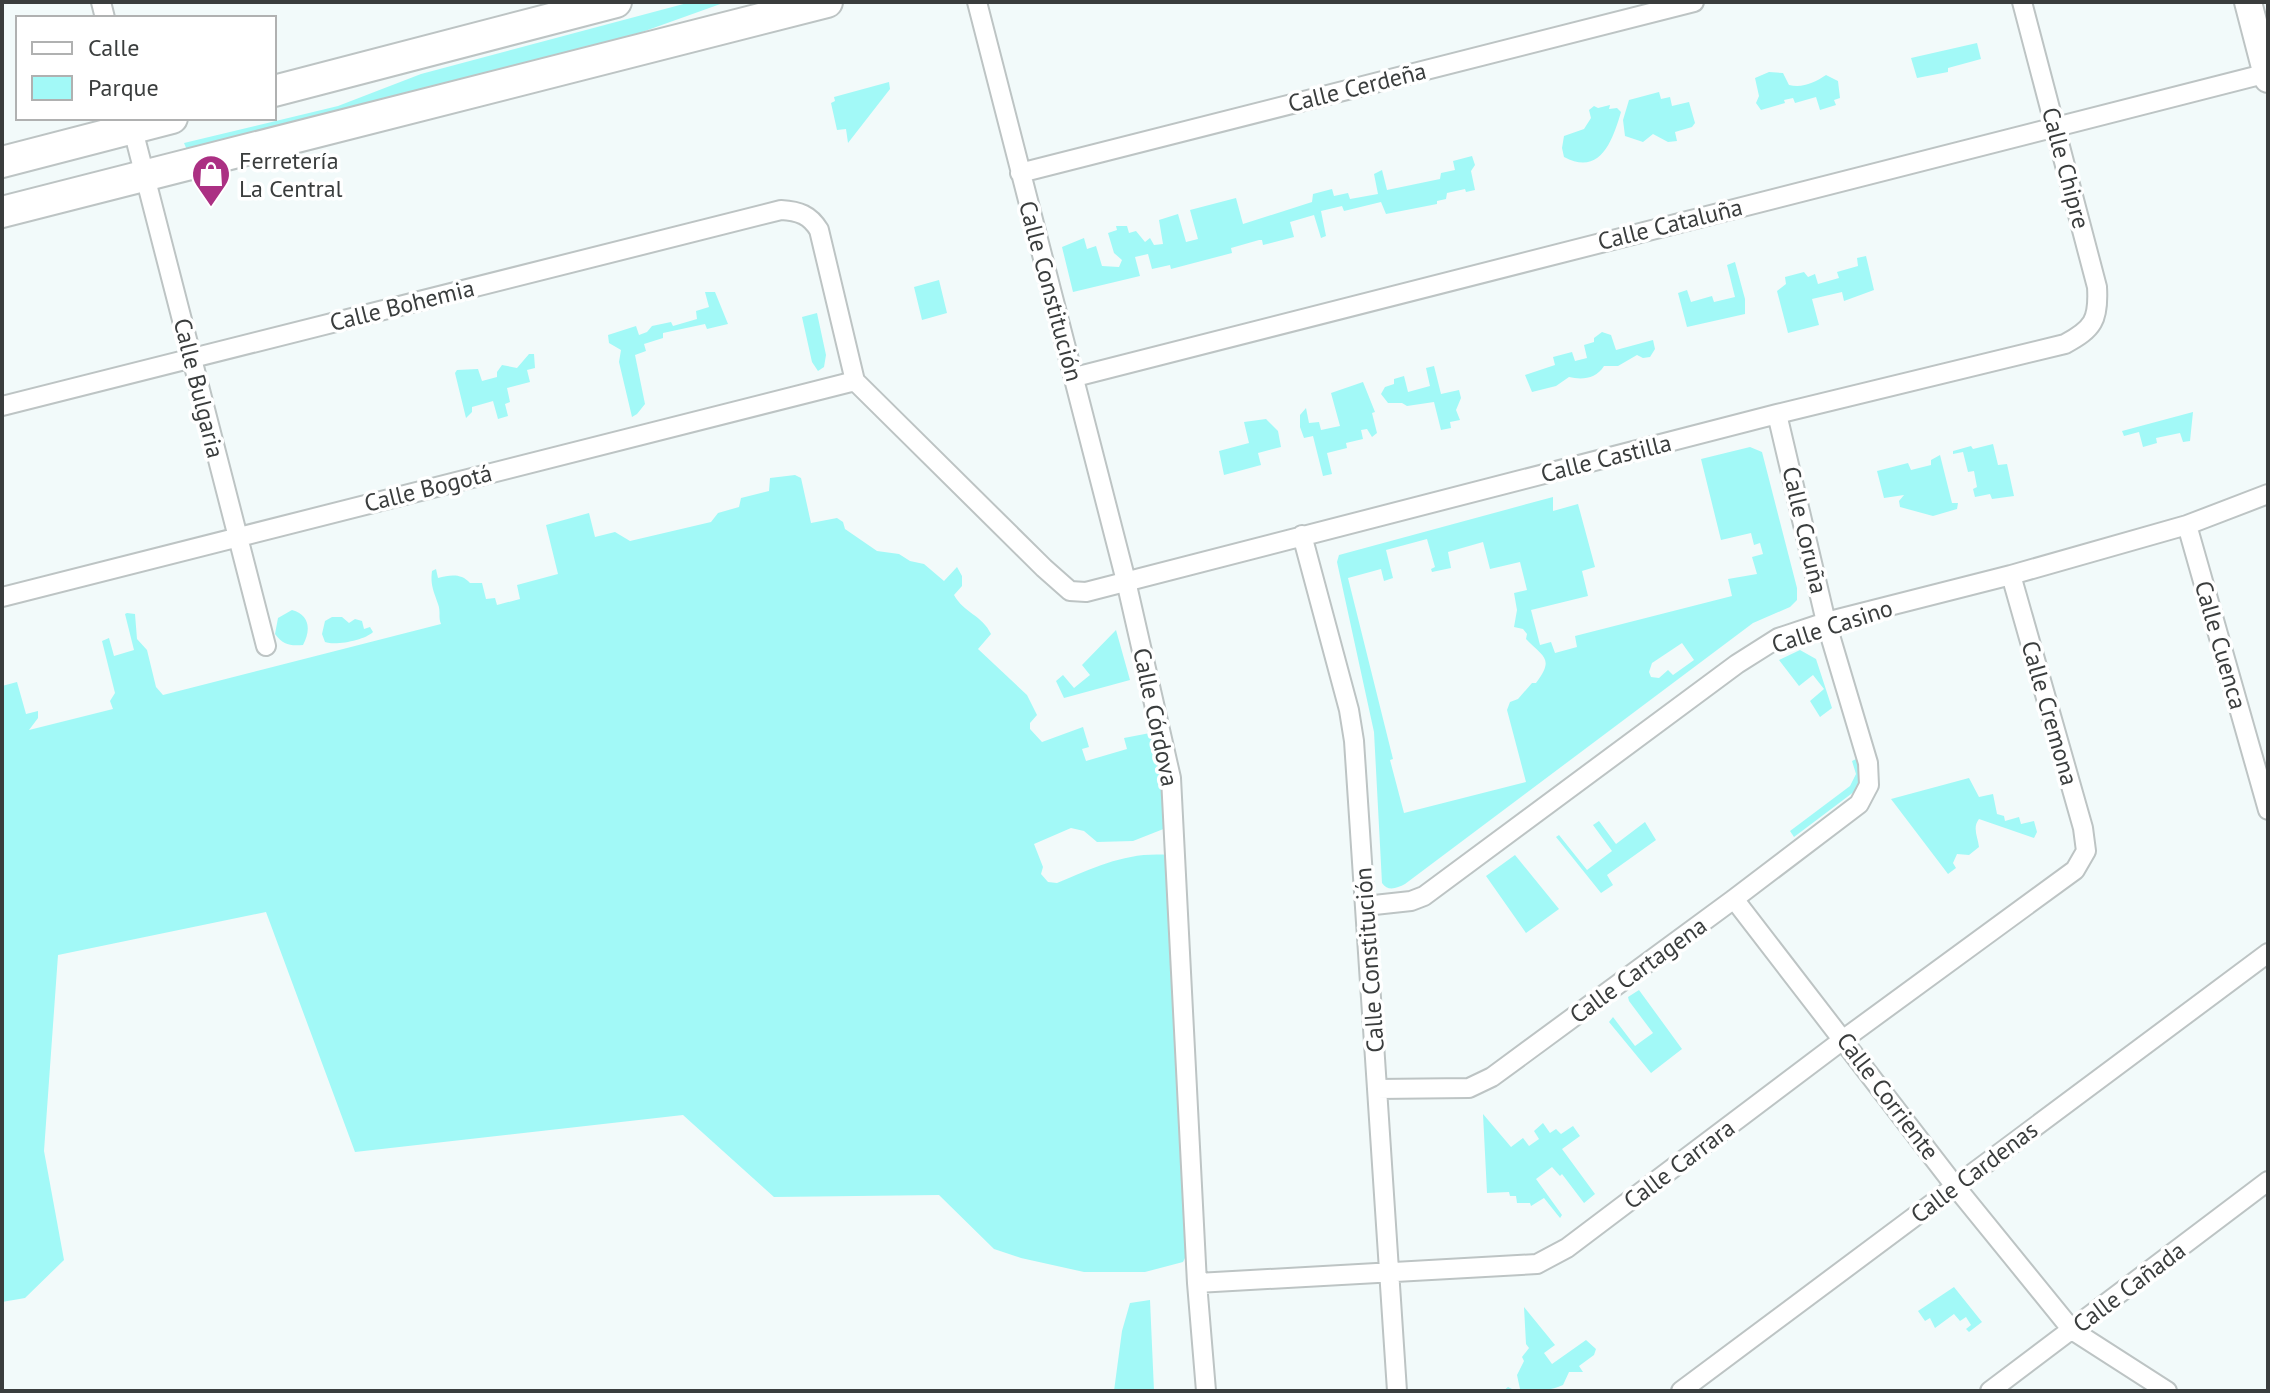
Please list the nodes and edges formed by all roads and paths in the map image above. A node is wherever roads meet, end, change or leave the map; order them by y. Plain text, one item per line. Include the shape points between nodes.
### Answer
1 (616, 2) edge
2 (827, 2) edge
3 (977, 2) edge
4 (1694, 2) edge
5 (2022, 2) edge
6 (2248, 2) edge
7 (1615, 11) edge
8 (2267, 75) edge
9 (276, 90) edge
10 (156, 120) edge
11 (131, 123) edge
12 (2054, 125) junction
13 (2, 162) edge
14 (1020, 173) junction
15 (144, 176) junction
16 (2, 212) edge
17 (2085, 333) joint
18 (191, 358) junction
19 (1075, 377) junction
20 (855, 381) junction
21 (2, 406) edge
22 (1777, 414) junction
23 (2268, 494) edge
24 (2187, 525) junction
25 (1302, 535) junction
26 (237, 536) junction
27 (2011, 575) junction
28 (1126, 581) junction
29 (2, 597) edge
30 (1826, 622) junction
31 (266, 646) dead end
32 (1869, 785) joint
33 (2268, 810) edge
34 (2086, 851) joint
35 (1734, 899) junction
36 (1365, 906) junction
37 (2268, 953) edge
38 (1844, 1039) junction
39 (1377, 1089) junction
40 (2268, 1181) edge
41 (1955, 1186) junction
42 (1388, 1273) junction
43 (1197, 1283) junction
44 (2072, 1330) junction
45 (1206, 1391) edge
46 (1397, 1391) edge
47 (1681, 1391) edge
48 (1990, 1391) edge
49 (2167, 1391) edge

1 - 9 main road
2 - 15 main road
3 - 14 street, Calle Constitución
4 - 7 street, Calle Cerdeña
5 - 12 street, Calle Chipre
6 - 8 main road
7 - 14 street, Calle Cerdeña
8 - 12 street, Calle Cataluña
10 - 11 main road
11 - 13 main road
11 - 15 street, Calle Bulgaria
12 - 17 street, Calle Chipre via 2097,287 2095,319
12 - 19 street, Calle Cataluña
14 - 19 street, Calle Constitución
15 - 16 main road
15 - 18 street, Calle Bulgaria
17 - 22 street, Calle Castilla via 2065,344
18 - 20 street, Calle Bohemia via 781,210 802,213 819,230
18 - 21 street, Calle Bohemia
18 - 26 street, Calle Bulgaria
19 - 28 street, Calle Constitución
20 - 26 street, Calle Bogotá
20 - 28 street via 1070,591
22 - 25 street, Calle Castilla
22 - 30 street, Calle Coruña
23 - 24 street, Calle Casino
24 - 27 street, Calle Casino
24 - 33 street, Calle Cuenca
25 - 28 street, Calle Castilla
25 - 36 street, Calle Constitución via 1349,710
26 - 29 street, Calle Bogotá
26 - 31 street, Calle Bulgaria
27 - 30 street, Calle Casino
27 - 34 street, Calle Cremona
28 - 43 street, Calle Córdova via 1171,778
30 - 32 street, Calle Coruña via 1868,763
30 - 36 street, Calle Casino via 1778,638 1737,664 1424,896
32 - 35 street, Calle Cartagena via 1859,804
34 - 38 street, Calle Carrara via 2075,870
35 - 38 street, Calle Corriente
35 - 39 street, Calle Cartagena via 1492,1077 1469,1088
36 - 39 street, Calle Constitución
37 - 41 street, Calle Cardenas
38 - 41 street, Calle Corriente
38 - 42 street, Calle Carrara via 1556,1256 1537,1264
39 - 42 street, Calle Constitución
40 - 44 street, Calle Cañada
41 - 44 street, Calle Corriente
41 - 47 street, Calle Cardenas
42 - 43 street, Calle Carrara
42 - 46 street, Calle Constitución
43 - 45 street, Calle Córdova
44 - 48 street, Calle Cañada
44 - 49 street, Calle Corriente

